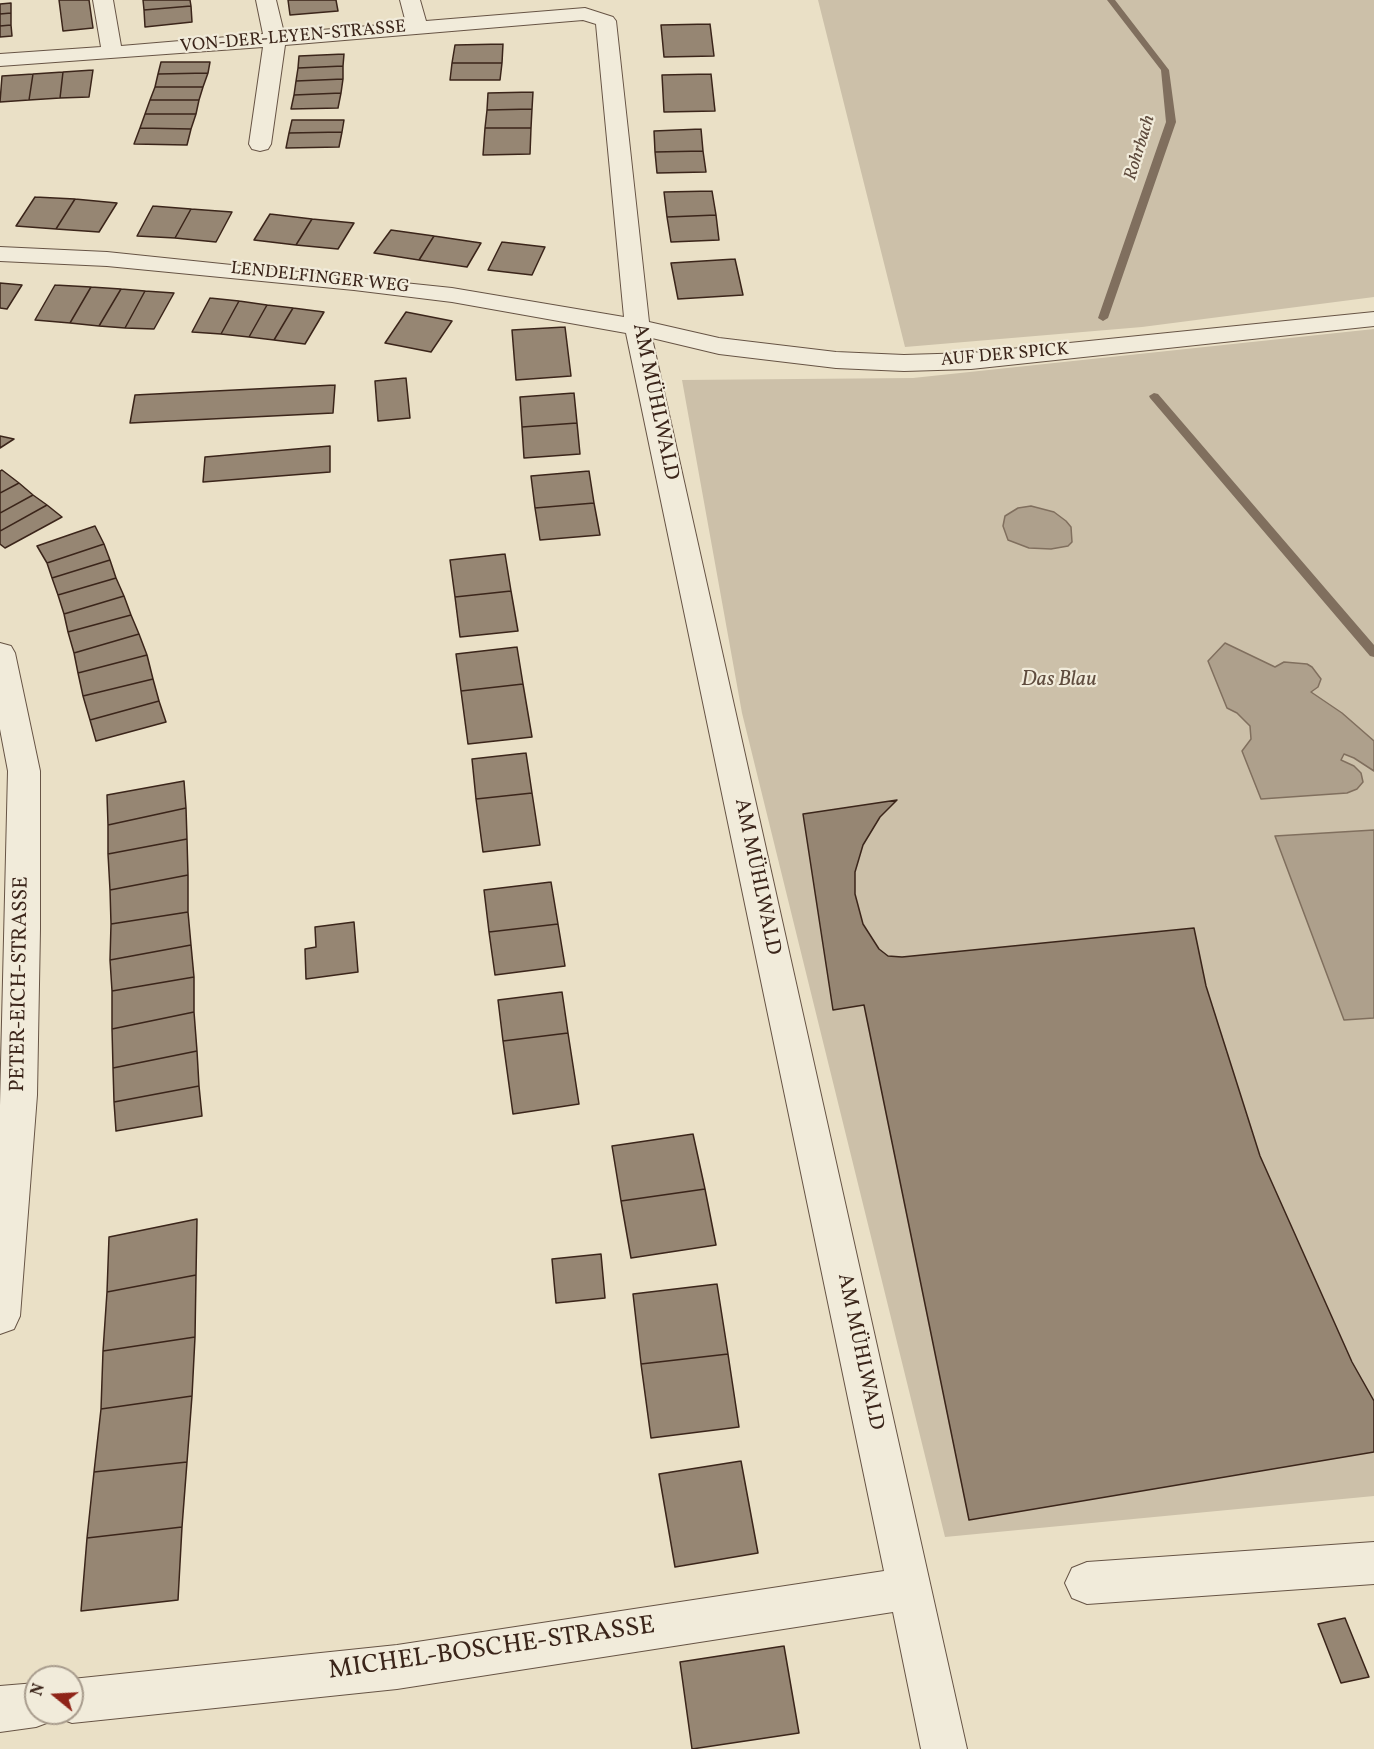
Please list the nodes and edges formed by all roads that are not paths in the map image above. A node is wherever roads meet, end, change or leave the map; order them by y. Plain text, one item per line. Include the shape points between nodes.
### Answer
1 (103, 0) edge
2 (266, 0) edge
3 (410, 0) edge
4 (583, 7) edge
5 (418, 28) junction
6 (275, 40) junction
7 (112, 53) junction
8 (0, 60) edge
9 (260, 144) dead end
10 (0, 254) edge
11 (1374, 319) edge
12 (637, 327) junction
13 (0, 653) edge
14 (0, 1316) edge
15 (1374, 1563) edge
16 (1087, 1583) dead end
17 (910, 1588) junction
18 (84, 1700) edge
19 (24, 1706) edge
20 (0, 1709) edge
21 (944, 1749) edge

1 - 7 street
2 - 6 street
3 - 5 street
4 - 5 street, VON-DER-LEYEN-STRASSE
4 - 12 street, AM MÜHLWALD via 606,21
5 - 6 street, VON-DER-LEYEN-STRASSE
6 - 7 street, VON-DER-LEYEN-STRASSE
6 - 9 street
7 - 8 street, VON-DER-LEYEN-STRASSE
10 - 12 street, LENDELFINGER WEG via 107,259 354,283 452,295
11 - 12 street, AUF DER SPICK via 982,360 904,363 836,360 719,346
12 - 17 street, AM MÜHLWALD
13 - 14 street, PETER-EICH-STRASSE via 24,782 19,1095
15 - 16 street
17 - 18 street, MICHEL-BOSCHE-STRASSE via 397,1667
17 - 21 street, AM MÜHLWALD
19 - 20 street

